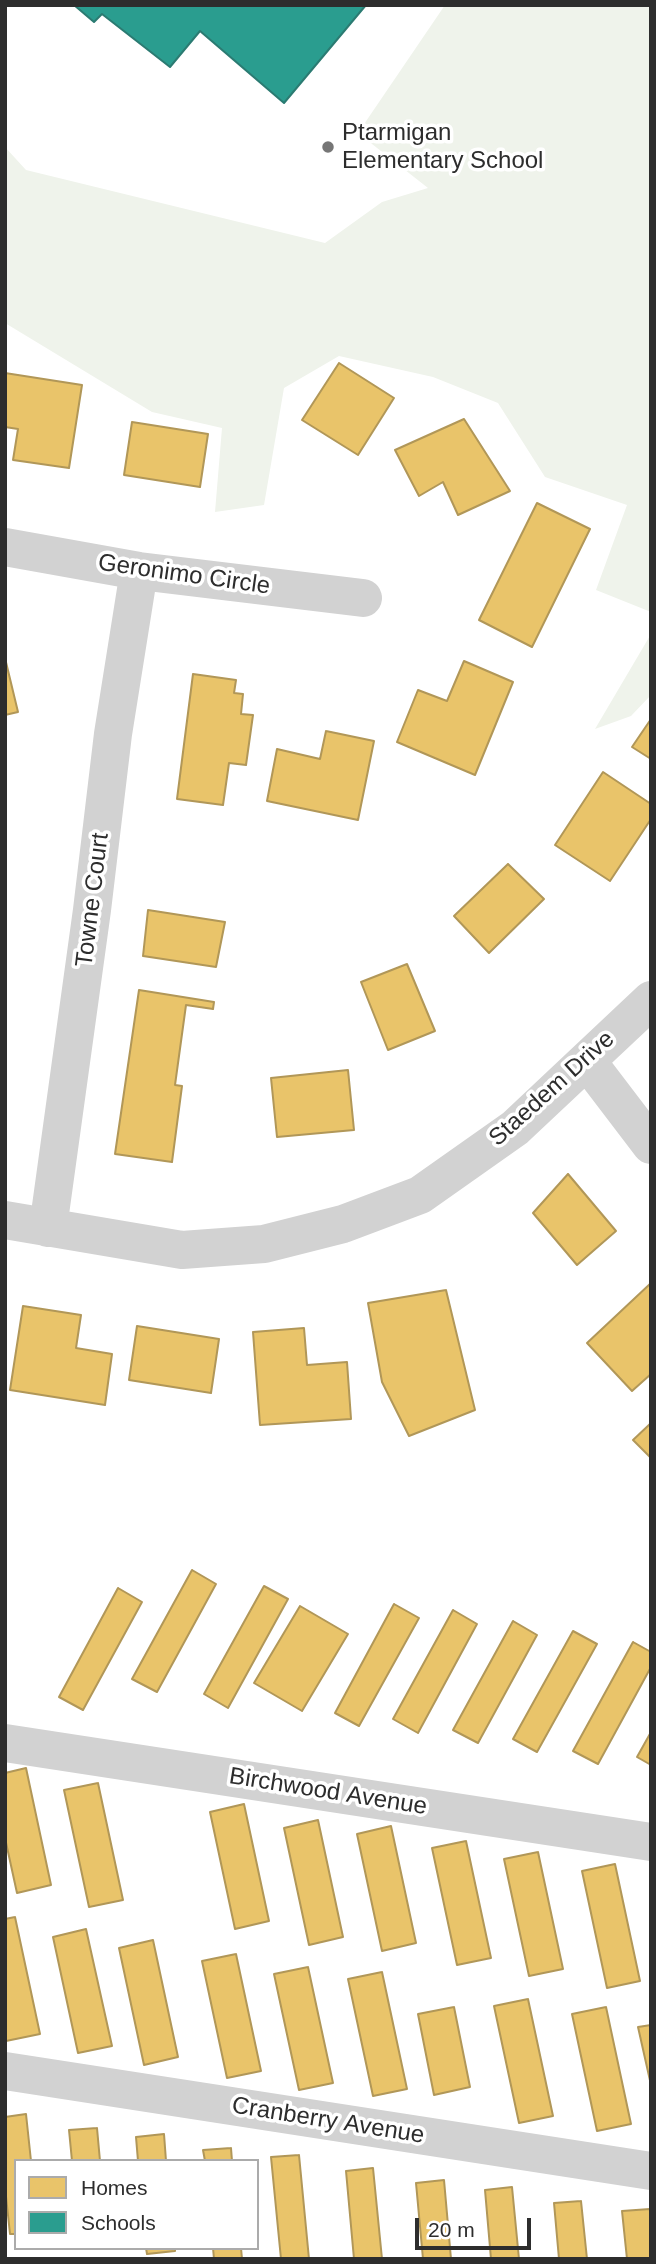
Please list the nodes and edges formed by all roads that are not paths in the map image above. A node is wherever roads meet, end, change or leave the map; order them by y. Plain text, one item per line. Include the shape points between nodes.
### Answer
1 (5, 547) edge
2 (139, 571) junction
3 (363, 598) dead end
4 (651, 1000) edge
5 (587, 1061) junction
6 (651, 1145) edge
7 (5, 1220) edge
8 (48, 1228) junction
9 (5, 1743) edge
10 (651, 1842) edge
11 (5, 2071) edge
12 (651, 2171) edge

1 - 2 street, Geronimo Circle
2 - 3 street, Geronimo Circle
2 - 8 street, Towne Court
4 - 5 street, Staedem Drive
5 - 6 street
5 - 8 street, Staedem Drive via 515,1128 420,1195 343,1224 264,1244 182,1250
7 - 8 street, Staedem Drive
9 - 10 street, Birchwood Avenue
11 - 12 street, Cranberry Avenue

